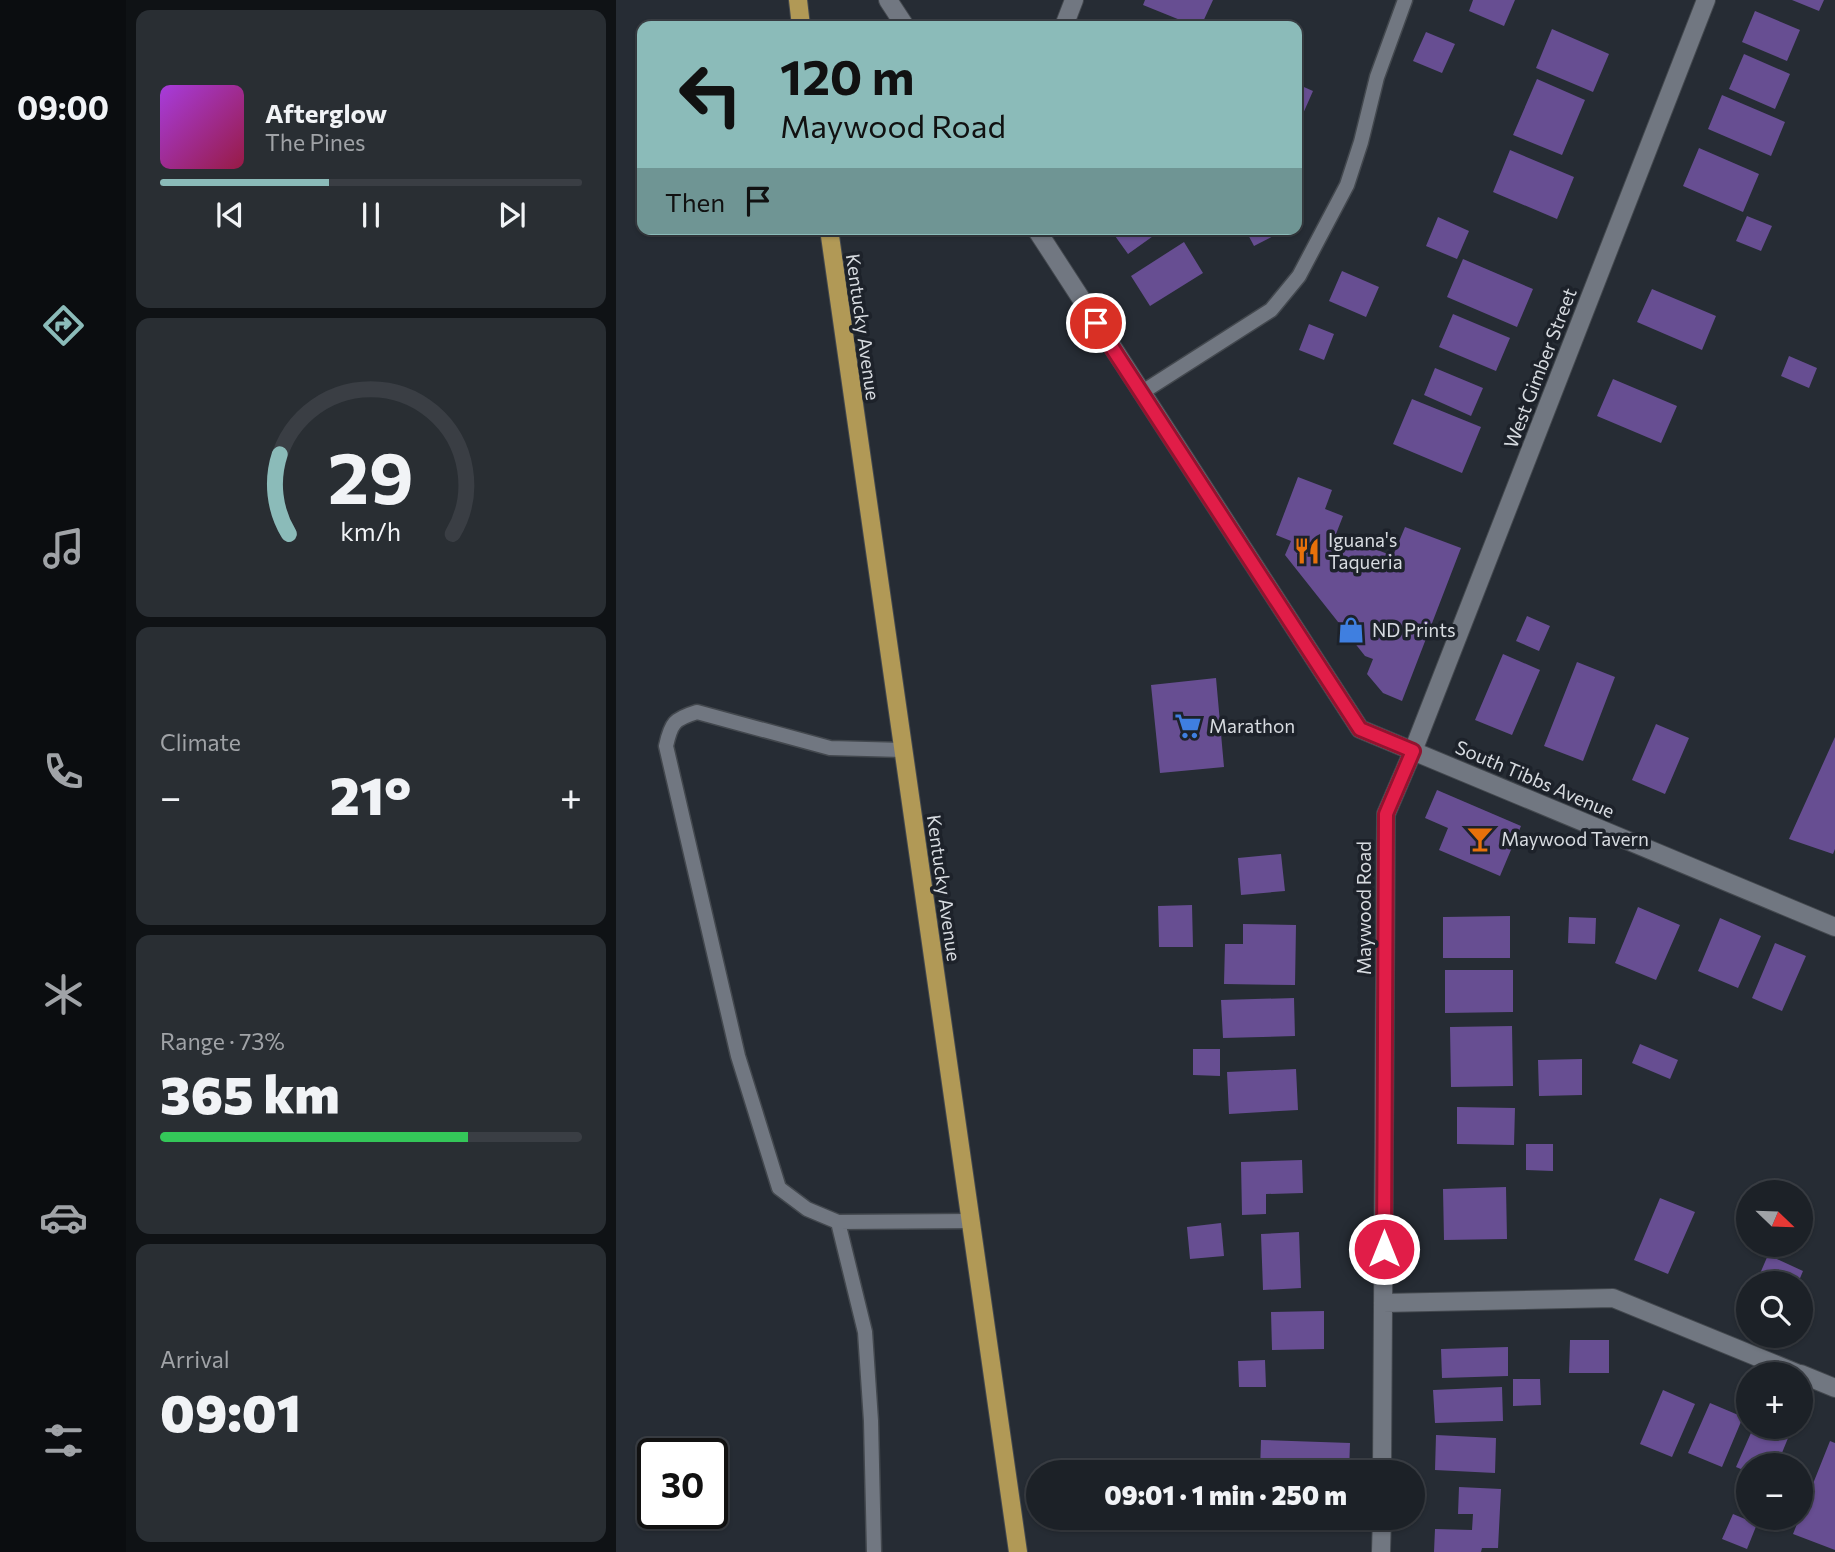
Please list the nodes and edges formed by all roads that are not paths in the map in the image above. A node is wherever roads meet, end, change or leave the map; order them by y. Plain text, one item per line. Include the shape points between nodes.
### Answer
1 (797, 0) edge
2 (888, 0) edge
3 (1074, 0) edge
4 (1405, 0) edge
5 (1706, 0) edge
6 (800, 21) edge
7 (902, 21) edge
8 (1066, 21) edge
9 (830, 235) edge
10 (1040, 235) edge
11 (1142, 393) junction
12 (903, 750) junction
13 (1413, 751) junction
14 (1835, 927) edge
15 (971, 1221) junction
16 (838, 1222) junction
17 (1383, 1303) junction
18 (1770, 1362) edge
19 (1813, 1379) edge
20 (1835, 1388) edge
21 (1382, 1460) edge
22 (1382, 1530) edge
23 (874, 1552) edge
24 (1018, 1552) edge
25 (1381, 1552) edge

1 - 6 main road
2 - 7 street
3 - 8 street
4 - 11 lane via 1377,77 1347,185 1299,276 1271,310
5 - 13 street, West Gimber Street
9 - 12 main road, Kentucky Avenue
10 - 11 street
11 - 13 street via 1360,729
12 - 15 main road, Kentucky Avenue
12 - 16 lane via 830,748 697,712 681,717 670,728 666,746 738,1056 779,1188 807,1209
13 - 14 street, South Tibbs Avenue
13 - 17 street, Maywood Road via 1386,814
15 - 16 lane
15 - 24 main road, Kentucky Avenue
16 - 23 lane via 865,1332
17 - 18 street via 1613,1298
17 - 21 street, Maywood Road
19 - 20 street
22 - 25 street

